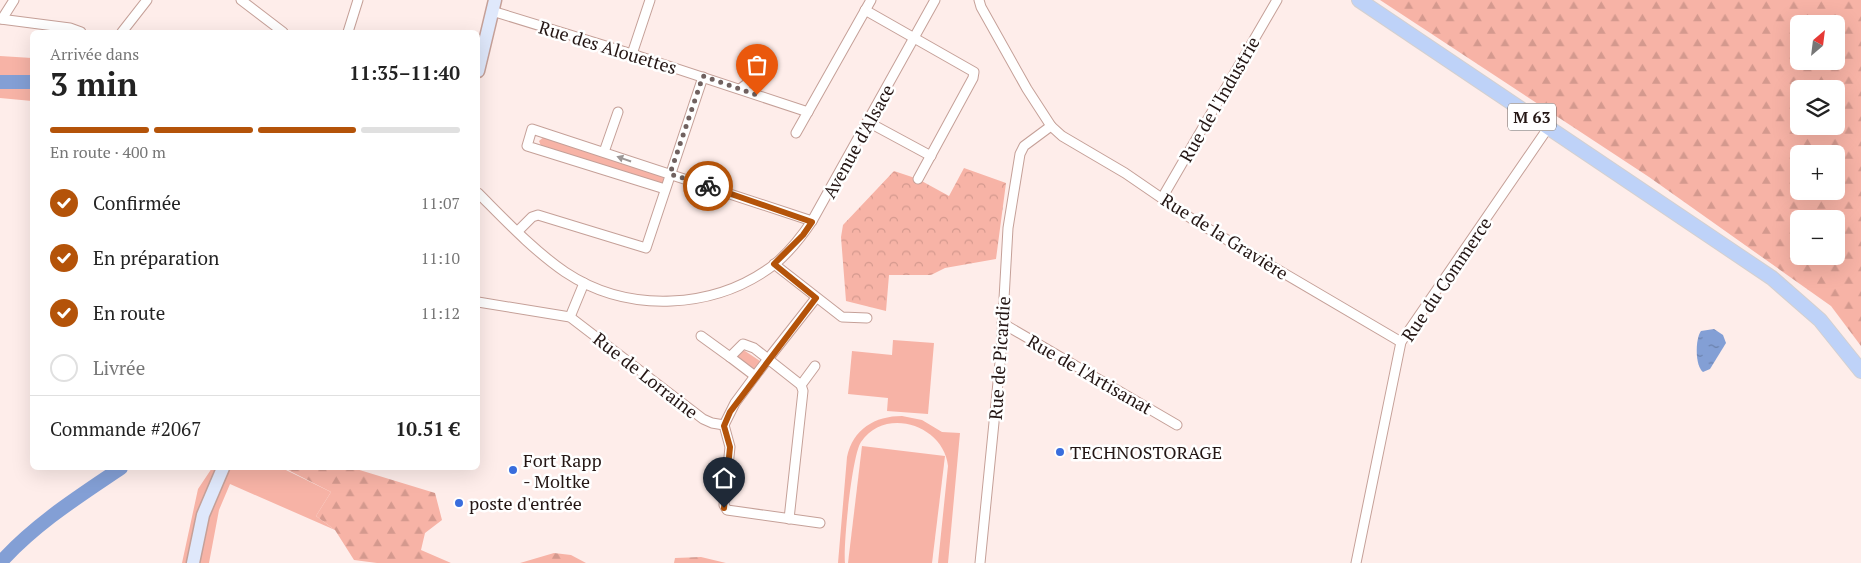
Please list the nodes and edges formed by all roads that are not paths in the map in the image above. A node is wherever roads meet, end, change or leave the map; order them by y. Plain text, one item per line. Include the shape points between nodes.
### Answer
1 (14, 0) edge
2 (148, 0) edge
3 (241, 0) edge
4 (358, 0) edge
5 (650, 0) edge
6 (871, 0) edge
7 (935, 0) edge
8 (979, 0) edge
9 (1277, 0) edge
10 (1359, 0) edge
11 (493, 6) edge
12 (865, 10) junction
13 (1, 19) edge
14 (76, 30) edge
15 (124, 30) edge
16 (280, 30) edge
17 (349, 30) edge
18 (914, 38) junction
19 (632, 54) junction
20 (758, 60) dead end
21 (480, 61) edge
22 (703, 76) junction
23 (740, 89) junction
24 (618, 112) dead end
25 (808, 112) junction
26 (868, 122) junction
27 (1051, 126) junction
28 (1548, 128) junction
29 (796, 133) dead end
30 (604, 152) junction
31 (931, 156) junction
32 (670, 174) junction
33 (918, 179) dead end
34 (665, 189) junction
35 (480, 195) edge
36 (1162, 198) junction
37 (812, 222) junction
38 (518, 231) junction
39 (774, 264) junction
40 (584, 283) junction
41 (816, 298) junction
42 (480, 302) edge
43 (570, 317) junction
44 (867, 318) dead end
45 (1002, 323) junction
46 (701, 336) dead end
47 (1401, 342) junction
48 (730, 357) junction
49 (768, 359) junction
50 (815, 366) dead end
51 (1861, 371) edge
52 (755, 376) junction
53 (800, 385) junction
54 (1177, 425) dead end
55 (724, 426) junction
56 (222, 470) edge
57 (789, 519) junction
58 (820, 523) dead end
59 (193, 563) edge
60 (980, 563) edge
61 (1356, 563) edge

1 - 13 street
2 - 15 street
3 - 16 street
4 - 17 street
5 - 19 street
6 - 12 street
7 - 18 street, Avenue d'Alsace
8 - 27 street, Rue de la Gravière
9 - 36 street, Rue de l'Industrie
10 - 28 main road, M 63
11 - 19 street, Rue des Alouettes
11 - 21 main road
12 - 18 street
12 - 25 street
13 - 14 street
18 - 26 street, Avenue d'Alsace
18 - 31 street via 974,72
19 - 22 street, Rue des Alouettes
20 - 23 street via 765,70
22 - 23 street, Rue des Alouettes
22 - 32 street
23 - 25 street, Rue des Alouettes
24 - 30 street
25 - 29 street
26 - 31 street
26 - 37 street, Avenue d'Alsace
27 - 36 street, Rue de la Gravière
27 - 45 street, Rue de Picardie via 1024,146 1020,154 1008,228
28 - 47 street, Rue du Commerce
28 - 51 main road, M 63 via 1795,296 1839,342
32 -> 30 street
30 - 34 street via 532,129 527,146
31 - 33 street
32 - 34 street
32 - 37 street
34 - 38 street via 646,248 538,215
35 - 38 street, Avenue d'Alsace
36 - 47 street, Rue de la Gravière via 1195,221
37 - 39 street, Avenue d'Alsace
38 - 40 street, Avenue d'Alsace via 549,260
39 - 40 street, Avenue d'Alsace via 736,287 692,300 670,302 629,298
39 - 41 street
40 - 43 street
41 - 44 street via 842,317
41 - 49 street
42 - 43 street, Rue de Lorraine
43 - 55 street, Rue de Lorraine via 703,419
45 - 54 street, Rue de l'Artisanat
45 - 60 street, Rue de Picardie
46 - 48 street
47 - 61 street, Rue du Commerce
48 - 49 street via 739,346 746,344
48 - 52 street
49 - 52 street
49 - 53 street
50 - 53 street
52 - 55 street via 735,403
53 - 57 street via 803,396
55 - 57 street via 730,447 724,508 733,513
56 - 59 main road via 203,515
57 - 58 street

